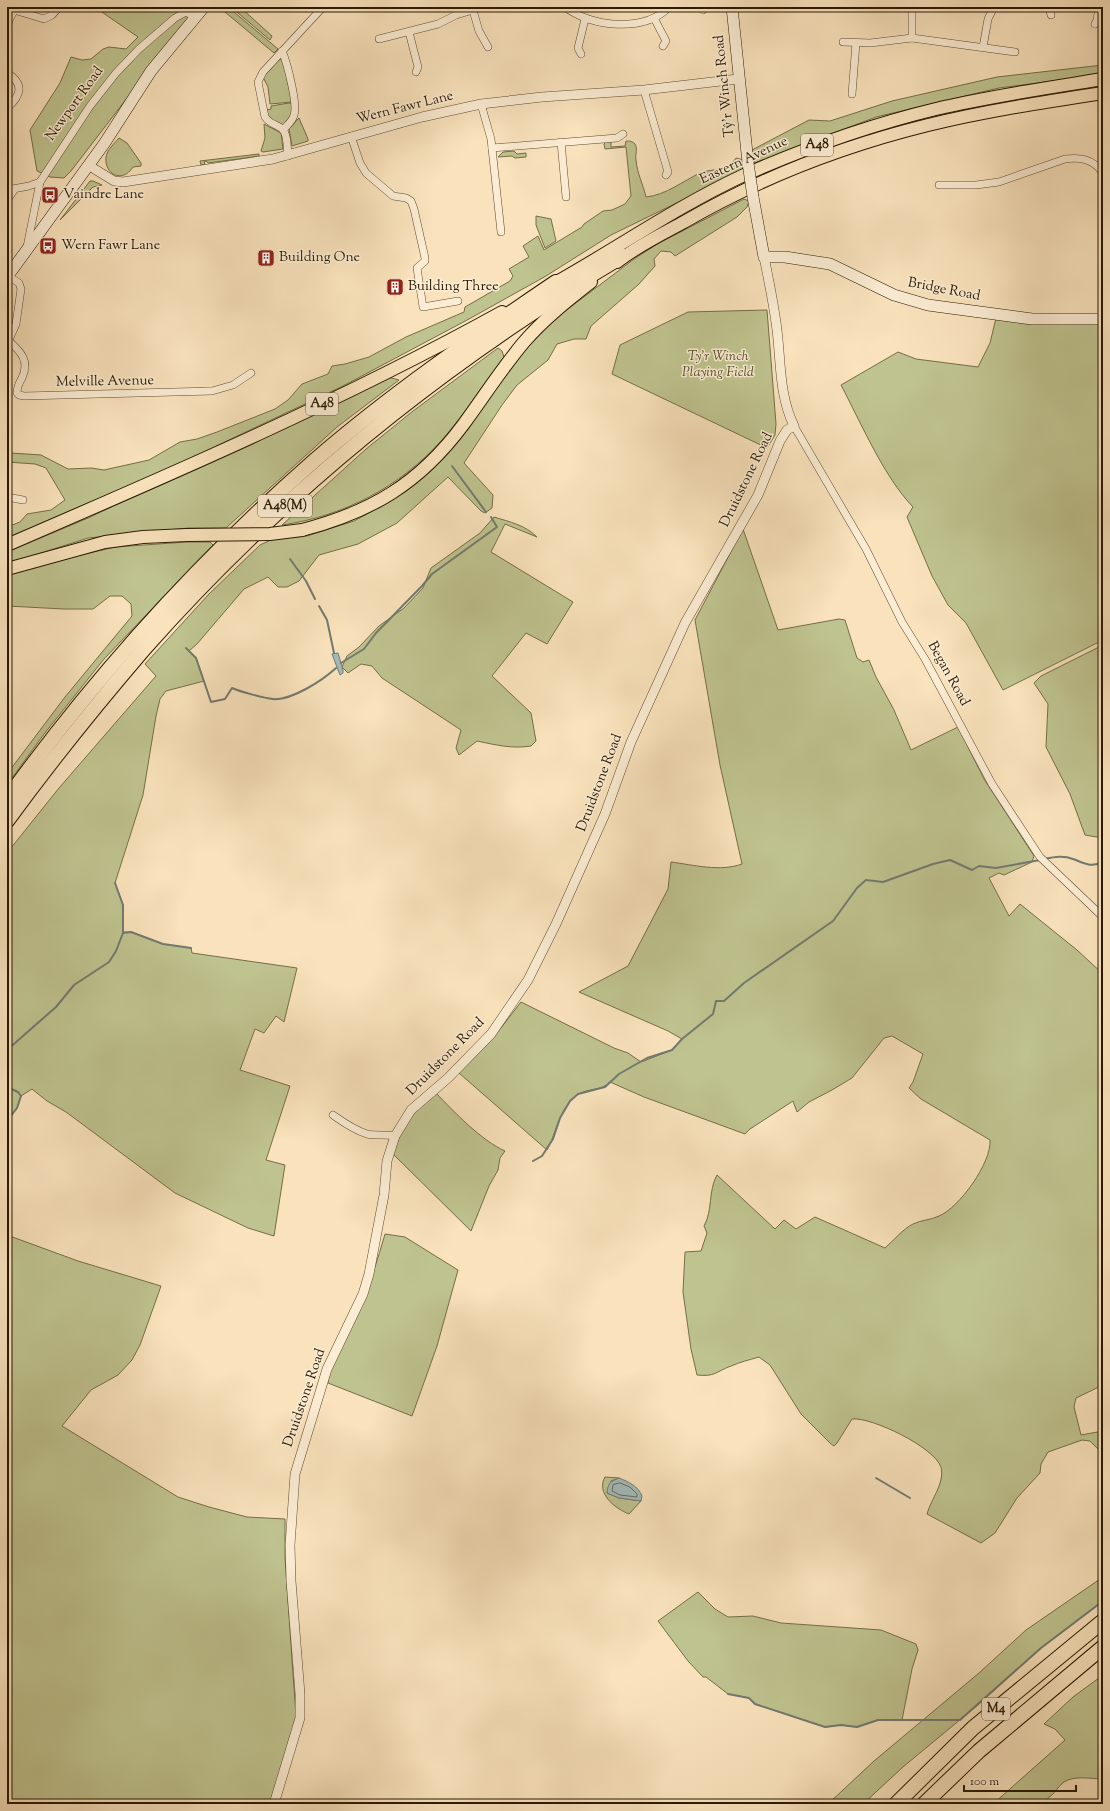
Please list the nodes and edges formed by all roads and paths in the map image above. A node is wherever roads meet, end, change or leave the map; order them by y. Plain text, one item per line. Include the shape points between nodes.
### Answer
1 (59, 7) edge
2 (204, 7) edge
3 (323, 7) edge
4 (565, 7) edge
5 (669, 7) edge
6 (732, 7) edge
7 (912, 7) edge
8 (994, 7) edge
9 (1049, 7) edge
10 (1099, 7) edge
11 (15, 8) edge
12 (472, 8) edge
13 (1051, 15) dead end
14 (196, 18) junction
15 (585, 18) junction
16 (654, 18) junction
17 (7, 24) edge
18 (1094, 24) dead end
19 (409, 32) junction
20 (912, 38) junction
21 (380, 39) dead end
22 (843, 42) dead end
23 (856, 43) junction
24 (663, 46) dead end
25 (488, 47) dead end
26 (983, 47) junction
27 (282, 51) junction
28 (1015, 52) dead end
29 (581, 54) dead end
30 (416, 72) dead end
31 (7, 73) edge
32 (738, 79) junction
33 (1103, 79) edge
34 (644, 90) junction
35 (1103, 93) edge
36 (852, 94) dead end
37 (481, 104) junction
38 (7, 108) edge
39 (283, 130) junction
40 (623, 134) dead end
41 (351, 136) junction
42 (561, 142) junction
43 (492, 148) junction
44 (288, 156) junction
45 (88, 165) junction
46 (1103, 173) edge
47 (666, 175) dead end
48 (40, 182) junction
49 (939, 185) dead end
50 (11, 190) edge
51 (566, 197) dead end
52 (7, 200) edge
53 (501, 232) dead end
54 (26, 250) junction
55 (623, 256) junction
56 (764, 257) junction
57 (7, 276) edge
58 (556, 282) junction
59 (458, 301) dead end
60 (1103, 319) edge
61 (8, 342) edge
62 (251, 373) dead end
63 (794, 426) junction
64 (7, 497) edge
65 (23, 500) dead end
66 (7, 545) edge
67 (7, 569) edge
68 (7, 799) edge
69 (7, 821) edge
70 (1103, 917) edge
71 (333, 1115) dead end
72 (396, 1136) junction
73 (1103, 1621) edge
74 (1103, 1647) edge
75 (274, 1804) edge
76 (896, 1804) edge
77 (924, 1804) edge

1 - 11 street via 44,19
2 - 14 main road, Newport Road
3 - 27 street
4 - 15 street via 577,16
5 - 16 street
6 - 32 main road, Tŷ'r Winch Road
7 - 20 street
8 - 26 street via 988,19
9 - 13 street
10 - 18 street
11 - 17 street
12 - 19 street via 438,24
12 - 25 street via 479,32
14 - 45 main road, Newport Road via 152,71
14 - 48 street, Newport Road via 189,13 181,14 139,49 116,73 90,106
15 - 16 street via 636,24
15 - 29 street via 578,48
16 - 24 street via 666,42
19 - 21 street
19 - 30 street via 418,68
20 - 23 street
20 - 26 street
22 - 23 street
23 - 36 street
26 - 28 street
27 - 39 street via 287,64 295,112 292,121
27 - 39 street via 263,72 258,82 265,117 268,122
31 - 38 street via 17,81 19,88 16,98
32 - 34 street, Wern Fawr Lane
32 - 56 main road, Tŷ'r Winch Road, bridge via 748,163
33 - 58 highway, Eastern Avenue / A48 via 936,109 876,125 820,144 742,176 690,203
34 - 37 street, Wern Fawr Lane
34 - 47 street via 668,172
35 - 55 highway, Eastern Avenue / A48 via 960,118 857,146 802,165 736,195
37 - 41 street, Wern Fawr Lane
37 - 43 street
39 - 44 street
40 - 42 street via 617,138
41 - 44 street, Wern Fawr Lane
41 - 59 street via 366,173 394,196 406,198 413,205 425,258 417,268 423,306
42 - 43 street
42 - 51 street
43 - 53 street
44 - 45 street, Wern Fawr Lane via 118,182
45 - 54 main road, Newport Road
46 - 49 street via 1092,161 1075,158 1055,162 993,183
48 - 50 street
48 - 54 street, Newport Road
50 - 52 street
54 - 57 main road, Newport Road
55 - 67 highway, A48, bridge via 535,330 450,442 417,475 388,496 363,509 330,523 302,530 264,535 187,535 111,541
55 - 69 highway, A48(M) via 521,321 440,378 372,431 290,502 213,576 145,648 66,743
56 - 60 main road, Bridge Road via 830,264 894,295 928,304 1032,319
56 - 63 street, Druidstone Road via 777,330 782,385
57 - 61 street via 19,283 21,289 16,324
58 - 66 highway, A48 via 463,334 315,408
58 - 68 highway, A48(M) via 484,330 402,391 315,461 197,574 139,636 76,709
61 - 62 street, Melville Avenue via 18,349 25,360 24,372 17,388 19,396 212,391 233,385
63 - 70 street, Began Road via 866,549 902,622 933,672 992,784 1040,857
63 - 72 street, Druidstone Road via 787,430 780,441 758,495 685,623 631,742 605,814 528,980 491,1034 448,1078 411,1110
64 - 65 street
71 - 72 street via 368,1134
72 - 75 street, Druidstone Road via 387,1161 384,1195 370,1274 327,1369 295,1474 290,1545 300,1718
73 - 76 highway, M4 via 973,1728
74 - 77 highway, M4 via 979,1751

